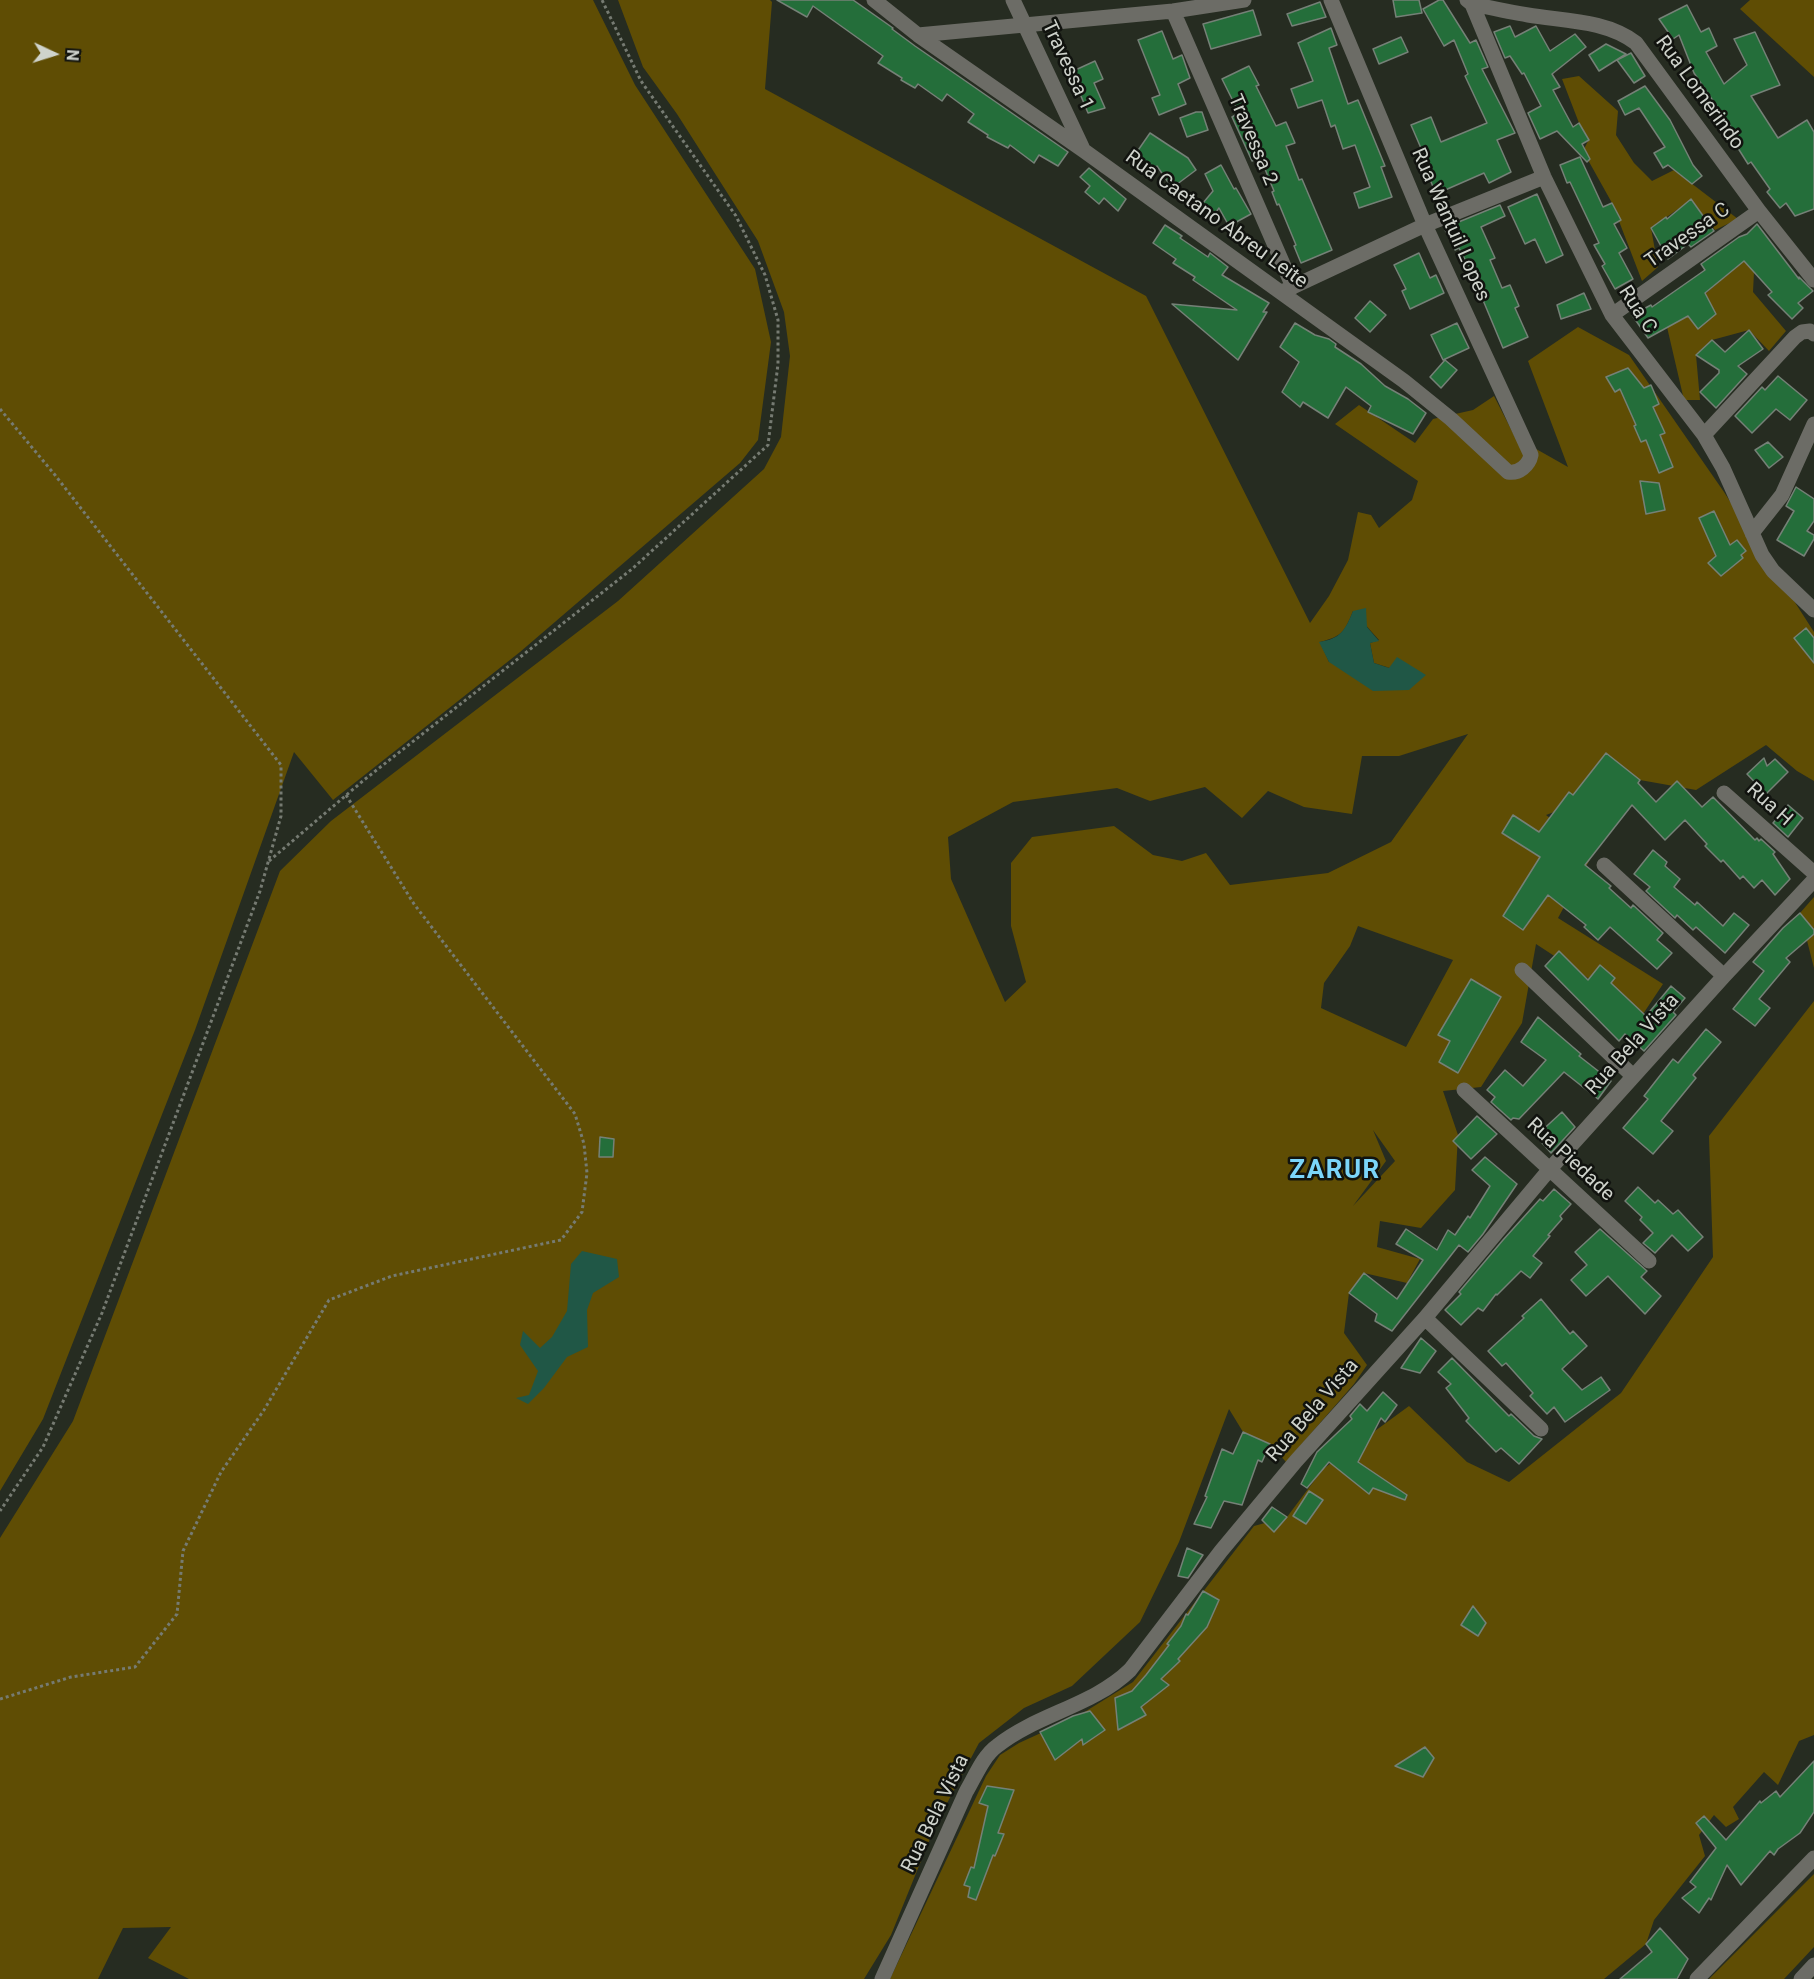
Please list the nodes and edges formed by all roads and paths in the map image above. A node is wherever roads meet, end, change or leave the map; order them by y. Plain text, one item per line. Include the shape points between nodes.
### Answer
1 (602, 0) edge
2 (874, 0) edge
3 (1013, 0) edge
4 (1244, 0) edge
5 (1331, 0) edge
6 (1469, 2) edge
7 (1173, 11) junction
8 (1023, 24) junction
9 (918, 35) junction
10 (1083, 150) junction
11 (1544, 177) junction
12 (1758, 211) junction
13 (1425, 225) junction
14 (1814, 280) edge
15 (1287, 289) junction
16 (1612, 315) junction
17 (1814, 334) edge
18 (0, 409) edge
19 (1814, 424) edge
20 (1704, 435) junction
21 (1527, 465) joint
22 (1752, 533) junction
23 (1814, 610) edge
24 (1724, 793) dead end
25 (346, 795) junction
26 (268, 862) junction
27 (1604, 864) dead end
28 (1814, 873) edge
29 (1814, 880) edge
30 (1522, 970) dead end
31 (1724, 976) junction
32 (1633, 1076) junction
33 (1464, 1090) dead end
34 (1549, 1170) junction
35 (1649, 1261) dead end
36 (1425, 1318) junction
37 (1541, 1429) dead end
38 (0, 1511) edge
39 (0, 1699) edge
40 (1814, 1858) edge
41 (1814, 1965) edge
42 (882, 1979) edge
43 (1697, 1979) edge
44 (1801, 1979) edge

1 - 25 path via 641,81 736,216 765,275 778,320 778,364 768,445 632,569
2 - 9 street, Rua Caetano Abreu Leite
3 - 8 street, Travessa 1
4 - 7 street
5 - 13 street, Rua Wantuil Lopes
6 - 11 street, Rua C
6 - 12 street, Rua Lomerindo via 1623,33 1636,43
7 - 8 street
7 - 15 street, Travessa 2
8 - 9 street
8 - 10 street, Travessa 1
9 - 10 street, Rua Caetano Abreu Leite
10 - 15 street, Rua Caetano Abreu Leite
11 - 13 street
11 - 16 street, Rua C
12 - 14 street, Rua Lomerindo
12 - 16 street, Travessa C
13 - 15 street
13 - 21 street, Rua Wantuil Lopes via 1531,454
15 - 21 street, Rua Caetano Abreu Leite via 1451,419 1508,472
16 - 20 street, Rua C
17 - 20 street via 1802,332 1795,337
18 - 26 path via 281,765 281,816
19 - 22 street via 1782,495
20 - 22 street, Rua C
22 - 23 street, Rua C via 1773,571
24 - 28 street, Rua H
25 - 26 path
25 - 39 path via 414,903 575,1114 587,1173 582,1212 561,1240 392,1276 329,1300 264,1410 221,1472 183,1551 177,1614 135,1667 71,1677
26 - 38 path via 102,1313 43,1447
27 - 31 street
29 - 31 street, Rua Bela Vista
30 - 32 street
31 - 32 street, Rua Bela Vista
32 - 34 street, Rua Bela Vista
33 - 34 street, Rua Piedade
34 - 35 street, Rua Piedade
34 - 36 street, Rua Bela Vista
36 - 37 street
36 - 42 street, Rua Bela Vista via 1296,1461 1116,1684 995,1747 966,1792
40 - 43 street
41 - 44 street

